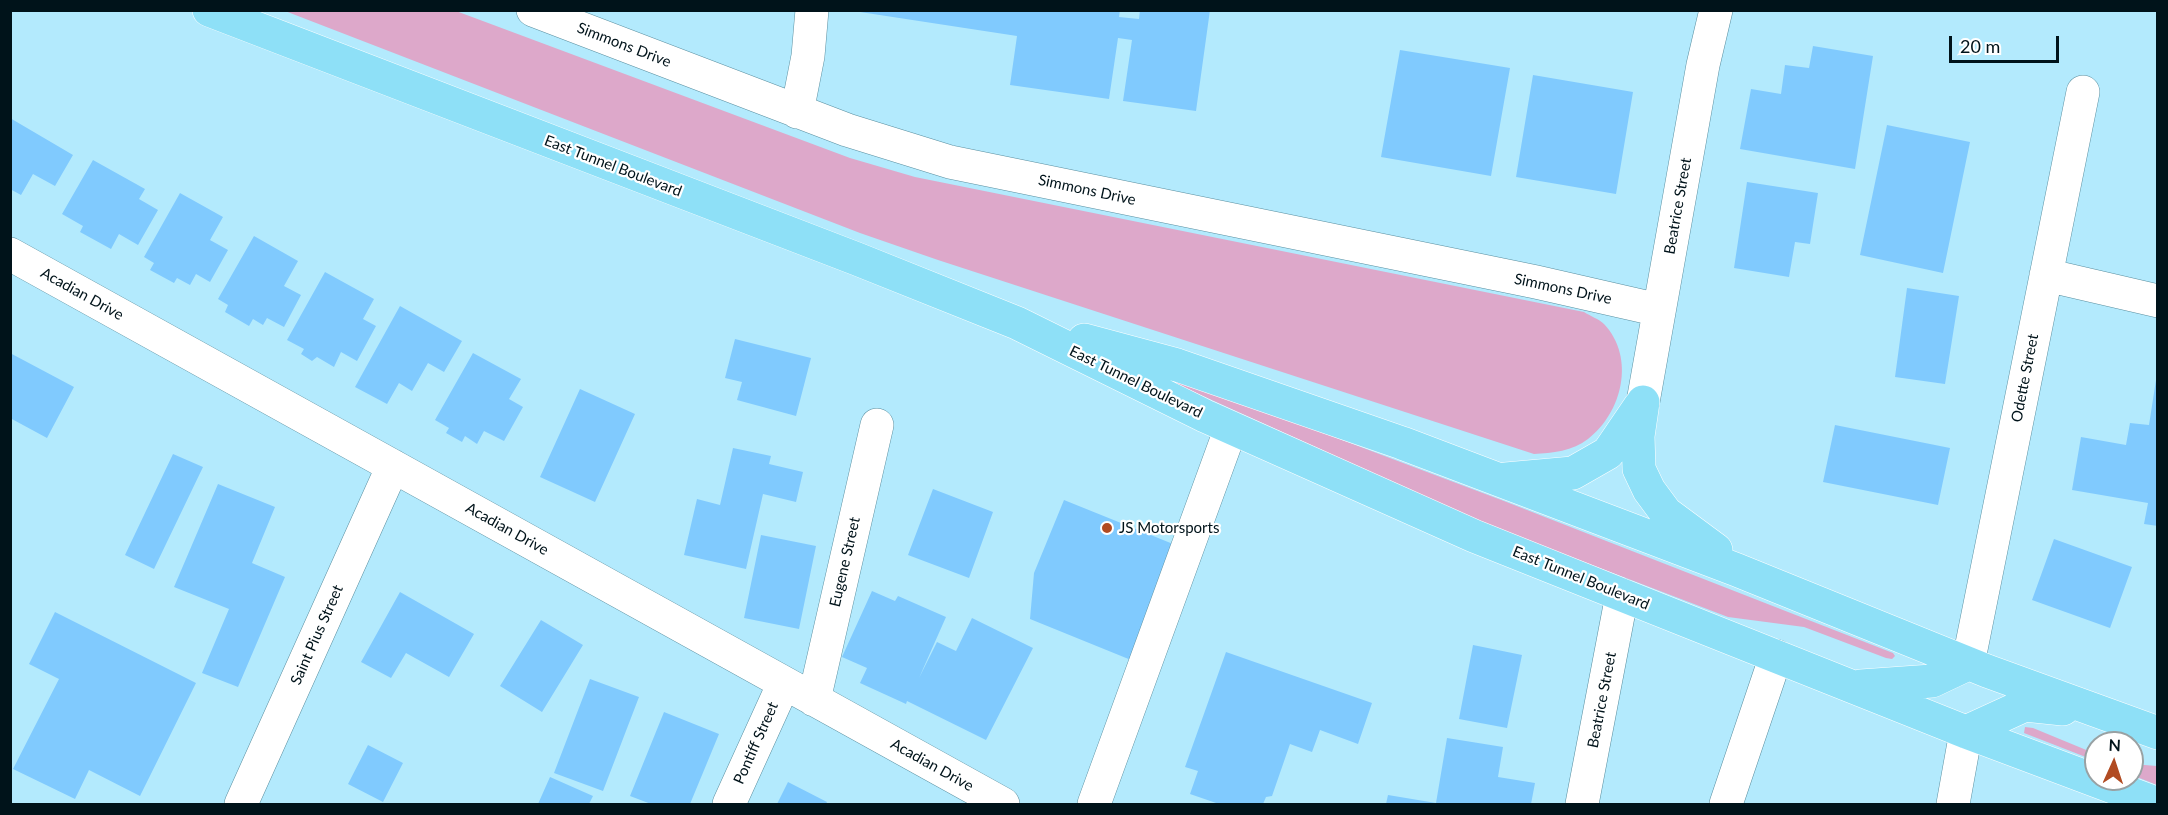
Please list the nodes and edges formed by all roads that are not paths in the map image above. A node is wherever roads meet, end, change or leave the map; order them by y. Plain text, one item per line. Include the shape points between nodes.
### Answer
1 (209, 10) edge
2 (533, 10) edge
3 (812, 10) edge
4 (1716, 10) edge
5 (2083, 92) dead end
6 (797, 111) junction
7 (10, 254) edge
8 (2046, 275) junction
9 (2157, 302) edge
10 (1659, 310) junction
11 (1017, 323) junction
12 (1643, 402) junction
13 (877, 425) dead end
14 (1232, 428) junction
15 (393, 466) junction
16 (1499, 480) junction
17 (1737, 570) junction
18 (1622, 595) junction
19 (1776, 656) junction
20 (1968, 664) junction
21 (784, 683) junction
22 (1853, 687) junction
23 (814, 700) junction
24 (2101, 713) junction
25 (1966, 732) junction
26 (2157, 733) edge
27 (240, 804) edge
28 (729, 804) edge
29 (1003, 804) edge
30 (1094, 804) edge
31 (1582, 804) edge
32 (1726, 804) edge
33 (1953, 804) edge
34 (2157, 804) edge

1 - 11 main road, East Tunnel Boulevard
2 - 6 street, Simmons Drive
3 - 6 street
4 - 10 street, Beatrice Street
5 - 8 street, Odette Street
6 - 10 street, Simmons Drive via 950,162
7 - 15 street, Acadian Drive
8 - 9 street
8 - 20 street, Odette Street
10 - 12 street, Beatrice Street
11 - 14 main road, East Tunnel Boulevard
11 - 16 main road, East Tunnel Boulevard via 1177,365
12 - 16 main road via 1608,453 1573,472
12 - 17 main road via 1639,469 1649,490 1666,513
13 - 23 street, Eugene Street
14 - 18 main road, East Tunnel Boulevard via 1474,536
14 - 30 street
15 - 21 street, Acadian Drive
15 - 27 street, Saint Pius Street
16 - 17 main road, East Tunnel Boulevard
17 - 20 main road, East Tunnel Boulevard
18 - 19 main road, East Tunnel Boulevard
18 - 31 street, Beatrice Street
19 - 22 main road, East Tunnel Boulevard
19 - 32 street
20 - 22 main road via 1932,681
20 - 24 main road, East Tunnel Boulevard
21 - 23 street, Acadian Drive
21 - 28 street, Pontiff Street
22 - 25 main road, East Tunnel Boulevard
23 - 29 street, Acadian Drive
24 - 25 main road via 2025,705
24 - 26 main road, East Tunnel Boulevard
25 - 33 street
25 - 34 main road, East Tunnel Boulevard

